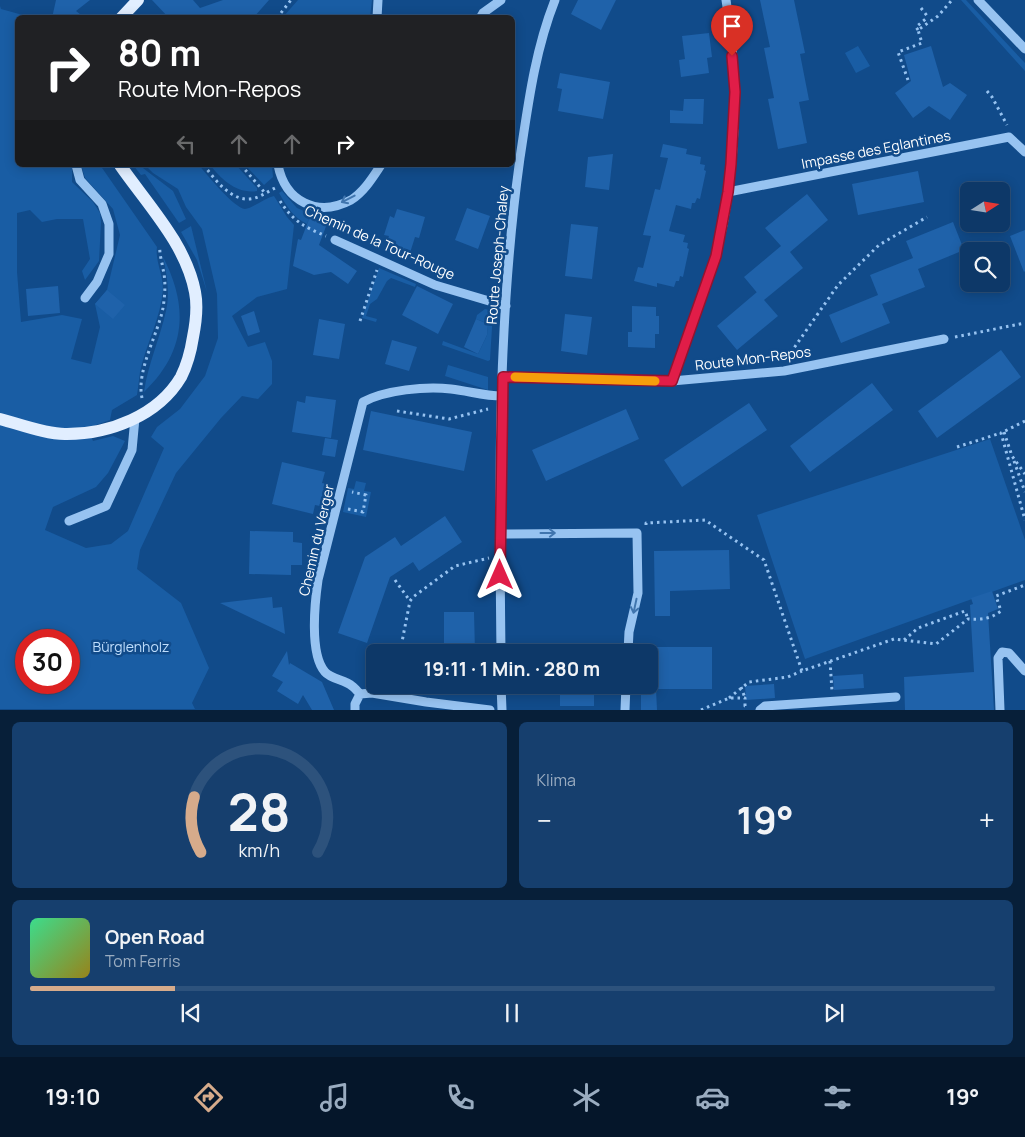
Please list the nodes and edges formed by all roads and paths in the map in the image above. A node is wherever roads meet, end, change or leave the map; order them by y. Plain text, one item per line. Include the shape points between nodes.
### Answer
1 (138, 0) edge
2 (291, 0) edge
3 (378, 0) edge
4 (501, 0) edge
5 (555, 0) edge
6 (726, 0) edge
7 (952, 0) edge
8 (978, 0) edge
9 (921, 8) dead end
10 (124, 15) edge
11 (279, 15) edge
12 (377, 15) edge
13 (484, 15) edge
14 (928, 17) junction
15 (931, 21) junction
16 (918, 30) junction
17 (1025, 49) edge
18 (908, 80) dead end
19 (987, 91) dead end
20 (1009, 137) junction
21 (1025, 152) edge
22 (77, 167) edge
23 (121, 167) edge
24 (205, 167) edge
25 (243, 167) edge
26 (278, 167) edge
27 (380, 167) edge
28 (728, 192) junction
29 (280, 200) dead end
30 (927, 217) dead end
31 (169, 234) junction
32 (335, 240) joint
33 (373, 282) dead end
34 (85, 298) dead end
35 (506, 306) junction
36 (360, 321) dead end
37 (1025, 323) edge
38 (944, 339) joint
39 (784, 371) junction
40 (503, 377) junction
41 (672, 381) junction
42 (502, 396) junction
43 (489, 409) dead end
44 (397, 411) dead end
45 (141, 415) junction
46 (0, 418) edge
47 (1025, 421) edge
48 (1002, 432) junction
49 (957, 447) dead end
50 (1012, 456) junction
51 (1025, 474) edge
52 (1025, 492) edge
53 (339, 499) junction
54 (349, 501) junction
55 (1025, 520) edge
56 (69, 521) dead end
57 (647, 531) dead end
58 (500, 534) junction
59 (500, 556) junction
60 (396, 580) dead end
61 (1025, 585) edge
62 (410, 601) junction
63 (968, 619) junction
64 (904, 640) junction
65 (402, 644) edge
66 (501, 644) edge
67 (628, 644) edge
68 (830, 661) junction
69 (802, 671) junction
70 (1025, 671) edge
71 (741, 687) junction
72 (360, 694) junction
73 (501, 694) edge
74 (626, 694) edge
75 (896, 697) dead end
76 (729, 698) junction
77 (744, 698) junction
78 (833, 701) junction
79 (355, 710) edge
80 (490, 710) edge
81 (502, 710) edge
82 (625, 710) edge
83 (702, 710) edge
84 (754, 710) edge
85 (760, 710) edge
86 (1000, 710) edge

1 - 10 main road
2 - 11 path
3 - 12 street
4 - 13 street
5 - 35 street, Route Joseph-Chaley via 539,49 523,138
6 - 28 street via 735,92
7 - 15 path
8 - 17 street
9 - 14 path
14 - 15 path
14 - 16 path via 916,26
15 - 16 path
16 - 18 path via 922,43 898,52
19 - 20 path via 1007,123
20 - 21 street
20 - 28 street, Impasse des Eglantines
22 - 34 street via 80,180 102,204 109,224 109,254 97,282
23 - 31 main road
24 - 25 path via 230,193 241,199 265,193
27 -> 26 street via 369,184 351,200 332,206 313,206 295,198 280,177
28 - 41 street via 716,256
29 - 32 path, Chemin de la Tour-Rouge via 296,221
30 - 39 path via 879,245 838,285 794,348
31 - 45 path via 160,246 165,289 163,308 144,372
31 - 45 main road via 196,292 197,317 191,351 181,377 165,396
32 - 35 street, Chemin de la Tour-Rouge via 435,285
33 - 36 path
35 - 40 street, Route Joseph-Chaley
37 - 38 path
38 - 39 street, Route Mon-Repos
39 - 41 street, Route Mon-Repos
40 - 41 street, Route Mon-Repos
40 - 42 street, Route Joseph-Chaley
42 - 53 street, Chemin du Verger via 437,388 404,390 363,402
42 - 58 street, Route Joseph-Chaley
43 - 44 path via 449,419
45 - 46 main road via 95,432 64,434
45 - 56 street via 132,450 106,506
47 - 48 path
48 - 49 path
48 - 50 path
48 - 55 path
50 - 51 path
50 - 52 path
53 - 54 path
53 - 72 street, Chemin du Verger via 318,580 314,631 318,656 325,672 352,686
54 - 54 path via 348,509 363,512 366,495 351,492
57 - 69 path via 646,523 705,520 764,560
58 - 59 street, Route Joseph-Chaley
58 -> 67 street via 637,533 638,592
59 - 62 path via 455,566
59 - 66 street, Route Joseph-Chaley
60 - 62 path
61 - 63 path via 996,596 1001,611 997,614 982,620
62 - 65 path
63 - 64 path via 936,644
63 - 64 path via 965,611 918,628
64 - 68 path via 894,639
68 - 69 path
68 - 78 path
69 - 71 path via 788,677 749,682
70 - 86 street via 1009,653 1002,652 998,658
71 - 76 path
71 - 77 path
72 - 79 street
72 - 80 street
73 - 81 street
74 - 82 street
75 - 78 street
76 - 77 path
76 - 83 path
77 - 84 path via 745,706
78 - 85 street via 764,706

